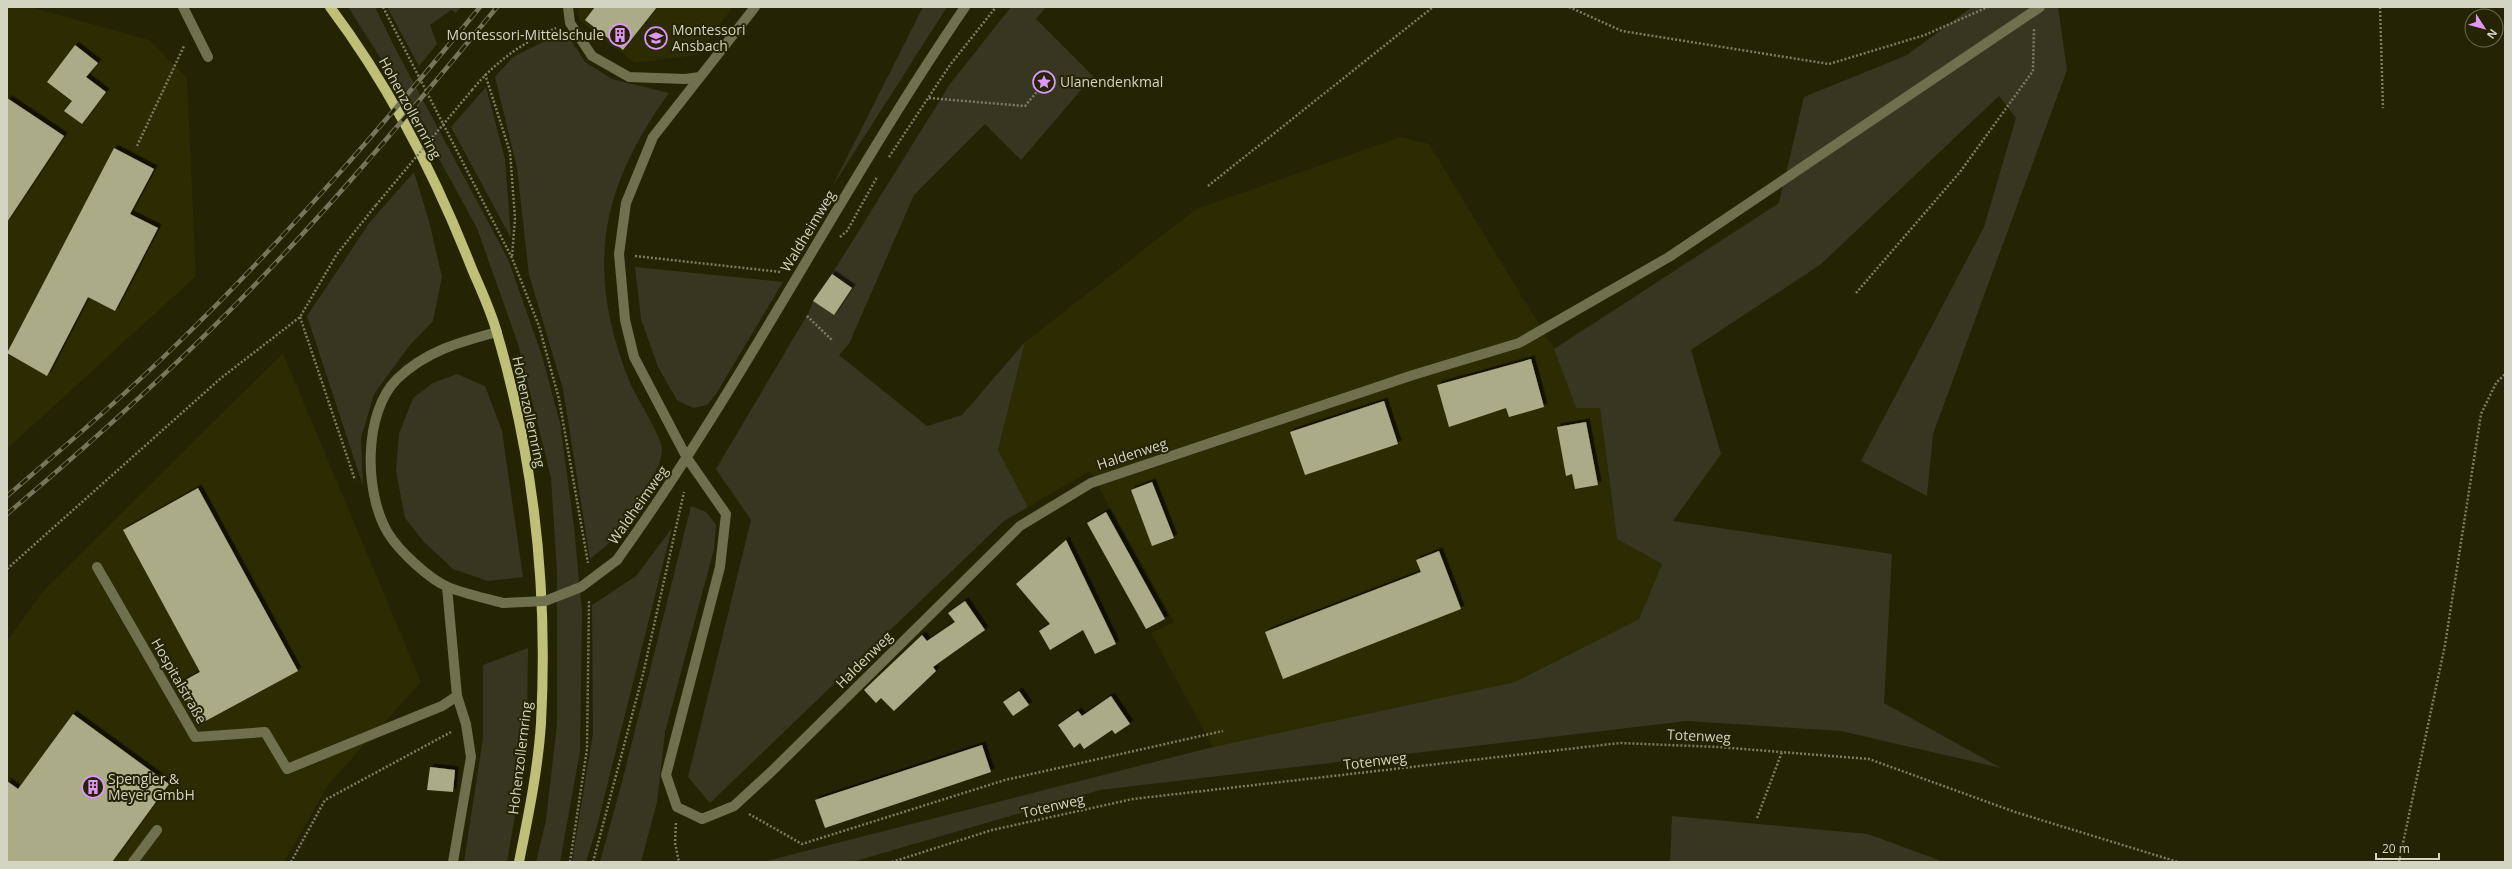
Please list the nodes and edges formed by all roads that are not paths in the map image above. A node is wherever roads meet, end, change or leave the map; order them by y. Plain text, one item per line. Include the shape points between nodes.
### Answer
1 (183, 7) edge
2 (330, 7) edge
3 (568, 7) edge
4 (755, 7) edge
5 (965, 7) edge
6 (2037, 9) edge
7 (208, 57) dead end
8 (700, 77) junction
9 (497, 332) junction
10 (687, 458) junction
11 (97, 568) dead end
12 (447, 587) junction
13 (458, 696) junction
14 (157, 830) dead end
15 (133, 862) edge
16 (453, 862) edge
17 (518, 862) edge

1 - 7 street
2 - 9 main road, Hohenzollernring via 359,45 409,130 457,230
3 - 8 street via 570,23 592,56 629,77
4 - 8 street
5 - 10 street, Waldheimweg via 914,81
6 - 10 street, Haldenweg via 1662,261 1519,343 1413,375 1091,483 1020,526 772,771 734,806 702,819 677,807 666,775 720,567 726,514
8 - 10 street via 653,137 626,203 619,254 625,320 634,357
9 - 12 street, Waldheimweg via 449,345 425,357 396,379 381,403 371,435 375,502 388,533 412,561
9 - 17 main road, Hohenzollernring via 523,446 534,507 540,567 541,725 529,811
10 - 12 street, Waldheimweg, bridge via 617,560 581,587 545,601 503,603
11 - 13 street, Hospitalstraße via 195,737 265,732 287,769 442,706
12 - 13 street
13 - 16 street via 471,757
14 - 15 street

